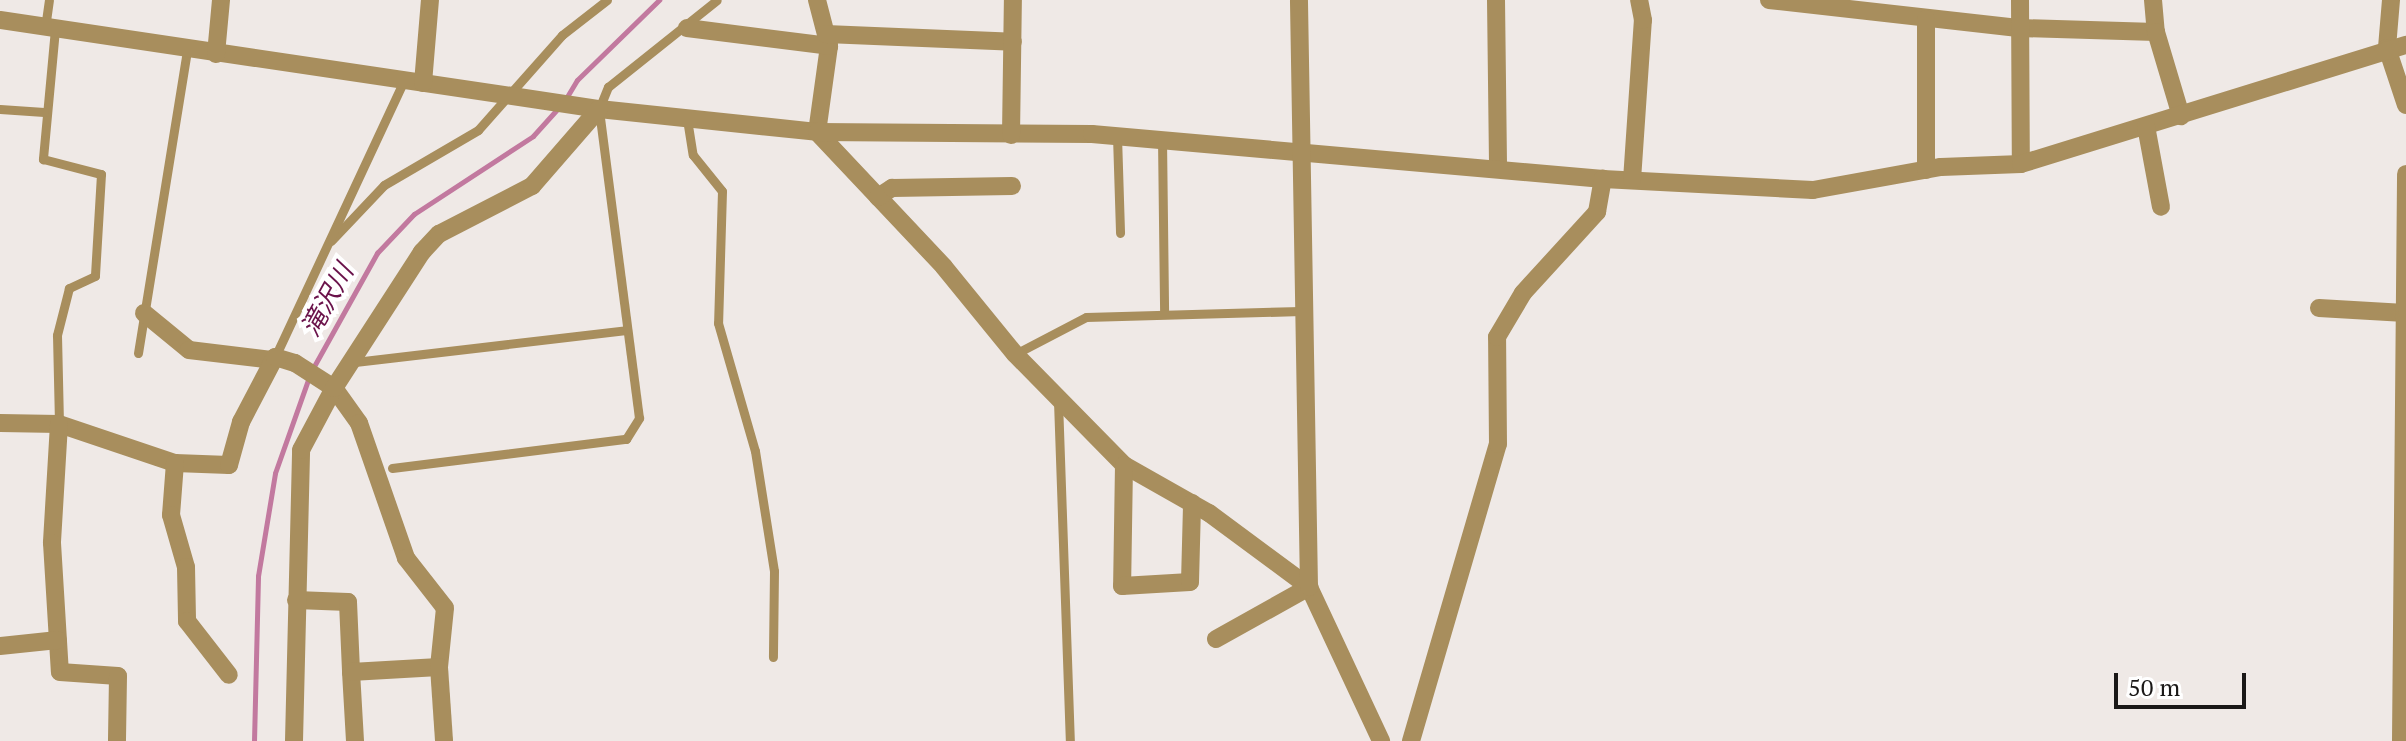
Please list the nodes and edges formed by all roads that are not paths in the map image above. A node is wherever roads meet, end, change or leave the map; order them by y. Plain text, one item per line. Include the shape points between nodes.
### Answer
1 (49, 0) edge
2 (221, 0) edge
3 (430, 0) edge
4 (607, 0) edge
5 (717, 0) edge
6 (817, 0) edge
7 (1013, 0) edge
8 (1299, 0) edge
9 (1496, 0) edge
10 (1639, 0) edge
11 (1769, 0) edge
12 (2020, 0) edge
13 (2153, 0) edge
14 (2391, 0) edge
15 (1821, 4) edge
16 (1926, 19) junction
17 (0, 20) edge
18 (50, 28) junction
19 (687, 28) junction
20 (2020, 28) junction
21 (2156, 32) junction
22 (828, 40) junction
23 (1013, 42) junction
24 (2406, 45) edge
25 (2387, 48) junction
26 (187, 50) junction
27 (216, 54) junction
28 (404, 80) junction
29 (423, 83) junction
30 (512, 97) junction
31 (2406, 105) edge
32 (0, 109) edge
33 (599, 109) junction
34 (44, 112) junction
35 (2181, 116) junction
36 (687, 119) junction
37 (2146, 126) junction
38 (817, 132) junction
39 (1011, 135) junction
40 (1117, 136) junction
41 (1162, 139) junction
42 (1301, 151) junction
43 (2021, 164) junction
44 (1498, 168) junction
45 (1926, 170) junction
46 (2406, 174) edge
47 (1603, 179) junction
48 (1632, 180) junction
49 (1012, 186) dead end
50 (878, 197) junction
51 (2161, 207) dead end
52 (1120, 233) dead end
53 (331, 241) junction
54 (2319, 308) dead end
55 (1164, 311) junction
56 (1301, 311) junction
57 (144, 313) junction
58 (2405, 313) edge
59 (626, 330) junction
60 (138, 353) dead end
61 (1015, 354) junction
62 (274, 359) junction
63 (355, 362) junction
64 (331, 386) junction
65 (1058, 398) junction
66 (0, 423) edge
67 (59, 424) junction
68 (175, 463) junction
69 (1124, 465) junction
70 (392, 468) dead end
71 (1192, 503) junction
72 (1309, 587) junction
73 (296, 600) junction
74 (1216, 639) dead end
75 (58, 640) junction
76 (0, 646) edge
77 (773, 657) dead end
78 (439, 667) junction
79 (351, 672) junction
80 (229, 675) dead end
81 (117, 741) edge
82 (294, 741) edge
83 (355, 741) edge
84 (444, 741) edge
85 (1070, 741) edge
86 (1381, 741) edge
87 (1411, 741) edge
88 (2401, 741) edge

1 - 18 lane
2 - 27 street
3 - 29 street
4 - 30 lane via 562,35
5 - 19 lane
6 - 22 street
7 - 23 street
8 - 42 street
9 - 44 street
10 - 48 street via 1643,20
11 - 15 street
12 - 20 street
13 - 21 street
14 - 25 street
15 - 16 street
16 - 20 street
16 - 45 street
17 - 18 street
18 - 26 street
18 - 34 lane
19 - 22 street
19 - 33 lane via 608,87
20 - 21 street
20 - 43 street
21 - 35 street
22 - 23 street
22 - 38 street
23 - 39 street
24 - 25 street
25 - 31 street
25 - 35 street
26 - 27 street
26 - 57 lane
27 - 28 street
28 - 29 street
28 - 53 lane
29 - 30 street
30 - 33 street
30 - 53 lane via 478,130 384,185
32 - 34 lane
33 - 36 street
33 - 59 lane
33 - 63 street via 532,186 439,234 422,252
34 - 67 lane via 43,159 101,174 95,276 69,288 57,335
35 - 37 street
36 - 38 street
36 - 77 lane via 693,155 722,191 718,323 755,451 774,571
37 - 43 street
37 - 51 street
38 - 39 street
38 - 50 street
39 - 40 street
40 - 41 street
40 - 52 lane
41 - 42 street
41 - 55 lane
42 - 44 street
42 - 56 street
43 - 45 street
44 - 47 street
45 - 48 street via 1813,190
46 - 58 street
47 - 48 street
47 - 87 street via 1597,212 1523,293 1497,337 1498,444
49 - 50 street via 892,188
50 - 61 street
53 - 62 lane
54 - 58 street
55 - 56 lane
55 - 61 lane via 1086,317
56 - 72 street
57 - 60 lane
57 - 62 street via 189,350
58 - 88 street
59 - 63 lane
59 - 70 lane via 639,418 626,439
61 - 65 street
62 - 64 street via 295,363
62 - 68 street via 241,422 229,465
63 - 64 street
64 - 73 street via 301,450
64 - 78 street via 359,423 406,558 445,608
65 - 69 street
65 - 85 lane
66 - 67 street
67 - 68 street
67 - 75 street via 52,543
68 - 80 street via 171,515 186,567 187,621
69 - 71 street
69 - 71 street via 1122,586 1190,582
71 - 72 street
72 - 74 street
72 - 86 street
73 - 79 street via 348,602
73 - 82 street
75 - 76 street
75 - 81 street via 60,672 118,676
78 - 79 street
78 - 84 street
79 - 83 street

